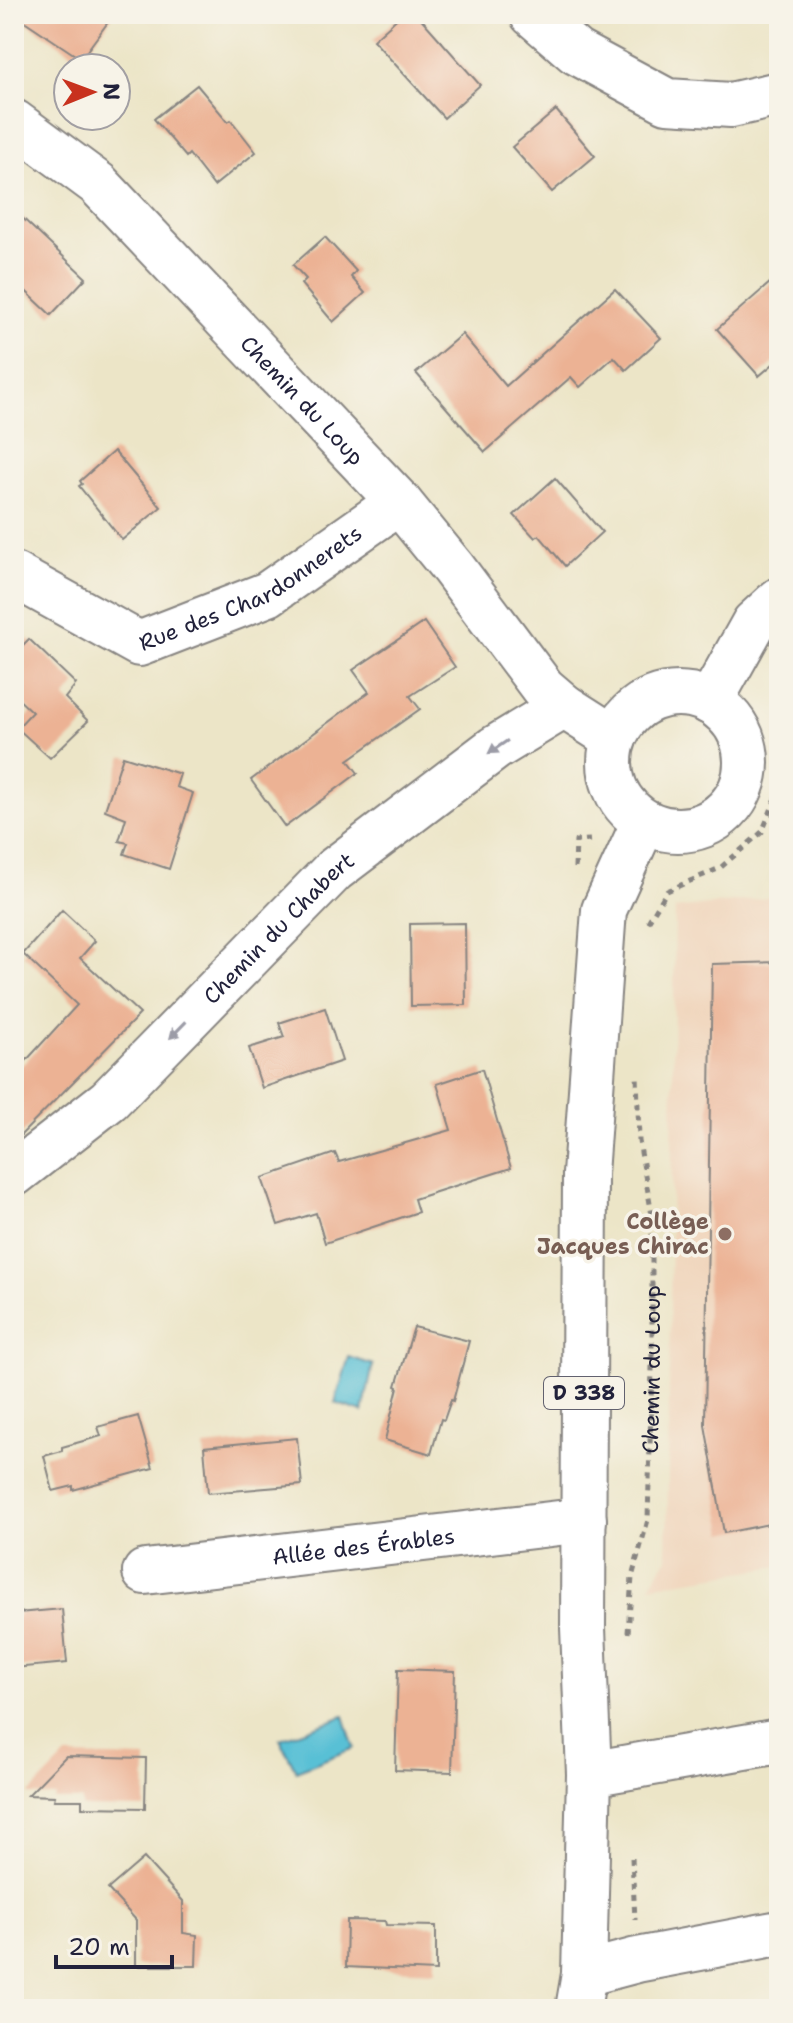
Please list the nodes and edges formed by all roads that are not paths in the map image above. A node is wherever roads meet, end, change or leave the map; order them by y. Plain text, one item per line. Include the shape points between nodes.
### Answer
1 (532, 14) edge
2 (779, 94) edge
3 (14, 122) edge
4 (399, 502) junction
5 (14, 575) edge
6 (779, 600) edge
7 (710, 702) junction
8 (564, 706) junction
9 (614, 738) junction
10 (644, 822) junction
11 (14, 1174) edge
12 (584, 1520) junction
13 (145, 1572) dead end
14 (779, 1741) edge
15 (589, 1774) junction
16 (779, 1933) edge
17 (581, 1992) edge

1 - 2 street via 576,52 667,101 731,105
3 - 4 street, Chemin du Loup via 98,184
4 - 5 street, Rue des Chardonnerets via 268,594 139,644
4 - 8 street, Chemin du Loup via 543,688
6 - 7 street via 754,623
7 - 9 street via 682,694 650,700 630,713
7 - 10 street via 726,714 743,745 741,787 707,824 683,830
8 - 9 street, Chemin du Loup
8 -> 11 street, Chemin du Chabert via 495,748 334,870 109,1100
9 - 10 street via 612,782 622,802
10 - 12 street, D 338 via 604,910 599,966 585,1174
12 - 13 street, Allée des Érables
12 - 15 street, D 338
14 - 15 street
15 - 17 street, D 338
16 - 17 street via 637,1960

